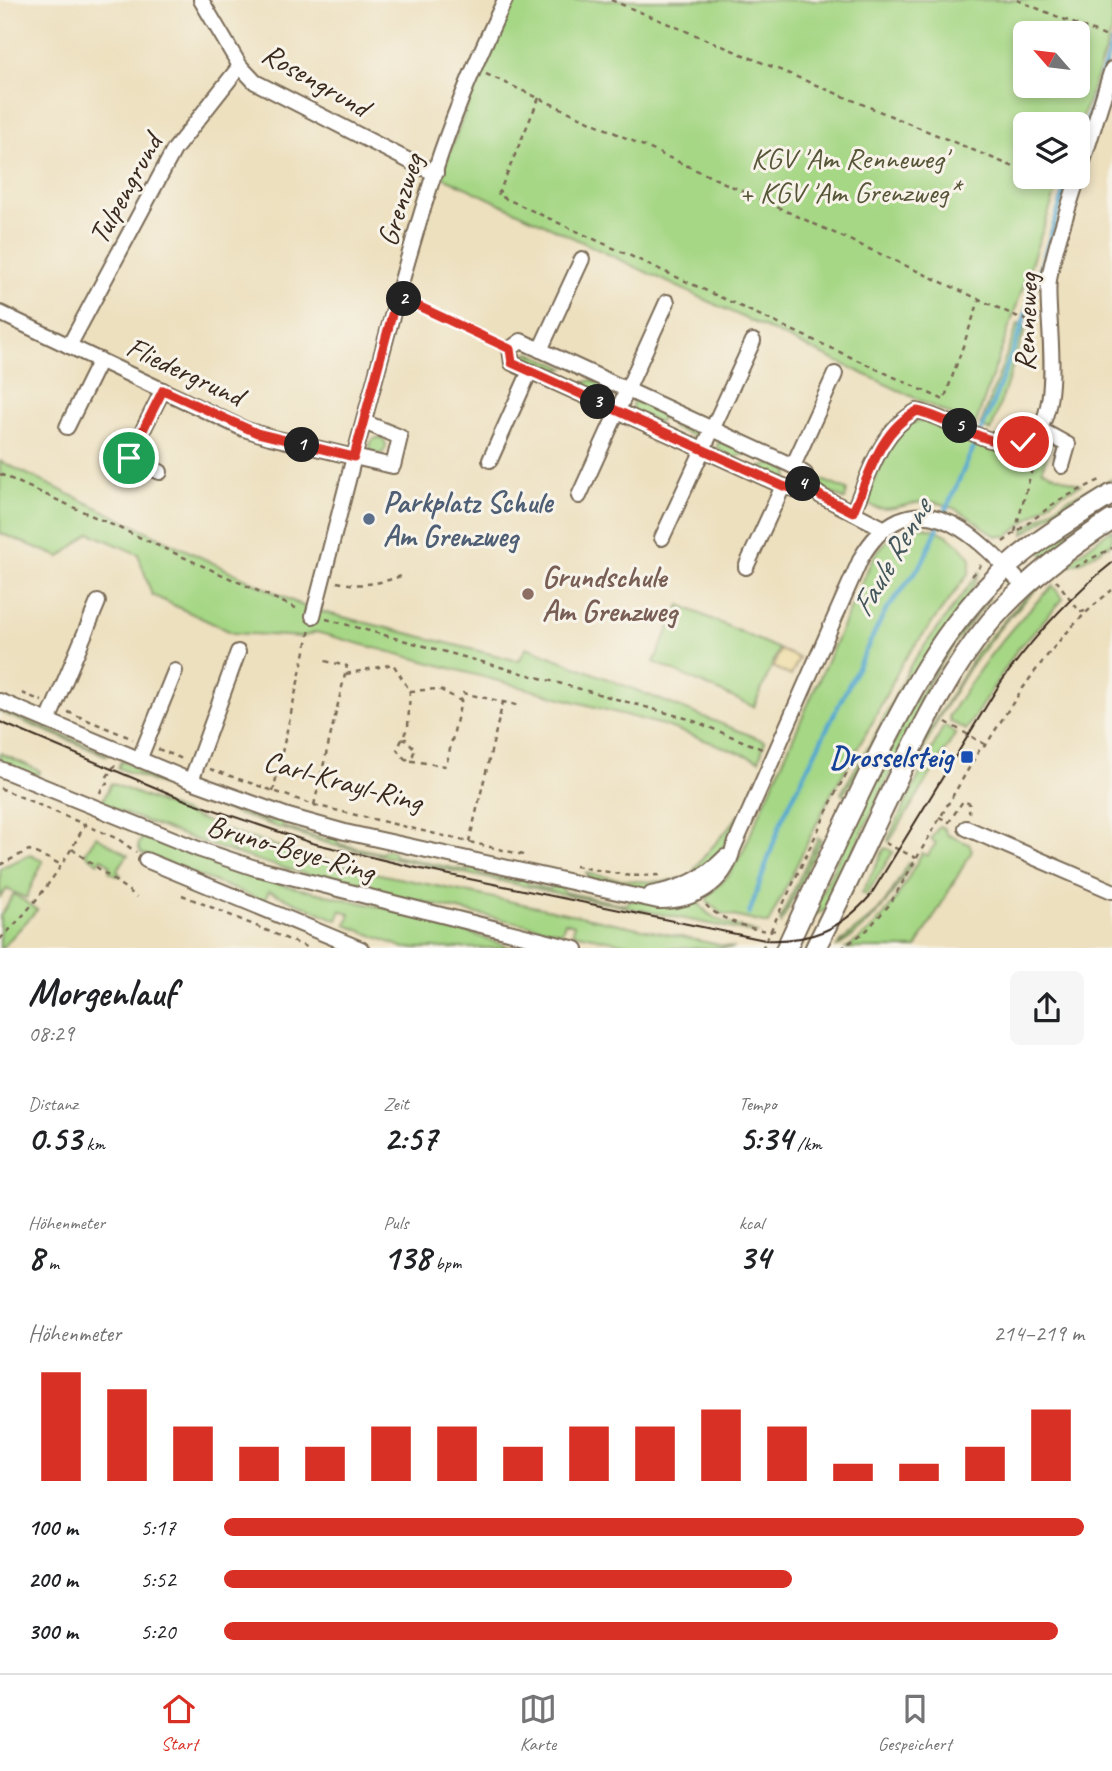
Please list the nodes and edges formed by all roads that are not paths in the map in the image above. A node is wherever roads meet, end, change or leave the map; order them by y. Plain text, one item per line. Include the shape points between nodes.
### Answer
1 (201, 0) edge
2 (505, 0) edge
3 (240, 66) junction
4 (1112, 69) edge
5 (1090, 139) edge
6 (436, 173) junction
7 (1075, 189) edge
8 (582, 258) dead end
9 (667, 302) dead end
10 (0, 313) edge
11 (753, 341) dead end
12 (69, 346) junction
13 (540, 350) junction
14 (100, 360) junction
15 (530, 371) junction
16 (835, 374) dead end
17 (163, 390) junction
18 (626, 391) junction
19 (618, 411) junction
20 (364, 422) junction
21 (67, 427) dead end
22 (712, 429) junction
23 (1039, 429) junction
24 (703, 449) junction
25 (354, 457) junction
26 (490, 460) dead end
27 (793, 466) junction
28 (1062, 466) dead end
29 (160, 472) dead end
30 (804, 484) junction
31 (1110, 485) edge
32 (783, 486) junction
33 (579, 496) dead end
34 (853, 512) junction
35 (1112, 520) edge
36 (885, 528) junction
37 (662, 538) dead end
38 (746, 567) dead end
39 (1006, 568) junction
40 (1024, 586) junction
41 (98, 602) dead end
42 (313, 616) road end
43 (239, 652) dead end
44 (175, 671) dead end
45 (0, 701) edge
46 (48, 721) junction
47 (139, 760) junction
48 (0, 769) edge
49 (191, 782) junction
50 (966, 828) road end
51 (146, 860) road end
52 (1112, 891) edge
53 (783, 939) edge
54 (554, 946) edge
55 (361, 948) edge
56 (576, 948) edge
57 (815, 948) edge

1 - 3 street, Rosengrund
2 - 6 street, Grenzweg
3 - 6 street, Rosengrund via 269,90
3 - 12 street, Tulpengrund via 174,150
4 - 5 street, Renneweg
6 - 20 street, Grenzweg
7 - 23 street, Renneweg via 1049,277 1052,377
8 - 13 street
9 - 18 street
10 - 12 street, Fliedergrund
11 - 22 street
12 - 14 street, Fliedergrund
13 - 15 street via 521,341 510,349 512,363
13 - 18 street
14 - 17 street, Fliedergrund
14 - 21 street
15 - 19 street
15 - 26 street
16 - 27 street
17 - 25 street, Fliedergrund via 257,433
17 - 29 street via 129,458
18 - 19 street
18 - 22 street
19 - 24 street
19 - 33 street
20 - 25 street, Grenzweg
20 - 25 street via 400,437 393,466
22 - 24 street
22 - 27 street
23 - 28 street via 1068,445
23 - 34 street via 1018,443 989,439 917,411 888,433
24 - 32 street
24 - 37 street
25 - 42 street, Grenzweg
27 - 30 street via 805,474
30 - 32 street via 797,490
30 - 34 street
31 - 39 main road
32 - 38 street
34 - 36 street
35 - 40 main road
36 - 39 street, Carl-Krayl-Ring via 927,514 960,528
36 - 49 street, Carl-Krayl-Ring via 861,558 733,849 705,875 671,891 642,896 345,832
39 - 40 street, Carl-Krayl-Ring
39 - 53 main road via 960,618 918,680
40 - 57 main road via 974,643 937,699
41 - 46 street
43 - 49 street
44 - 47 street
45 - 46 street, Carl-Krayl-Ring
46 - 47 street, Carl-Krayl-Ring
47 - 49 street, Carl-Krayl-Ring
48 - 54 street, Bruno-Beye-Ring via 255,868
50 - 52 street
51 - 55 street
54 - 56 street, Bruno-Beye-Ring

